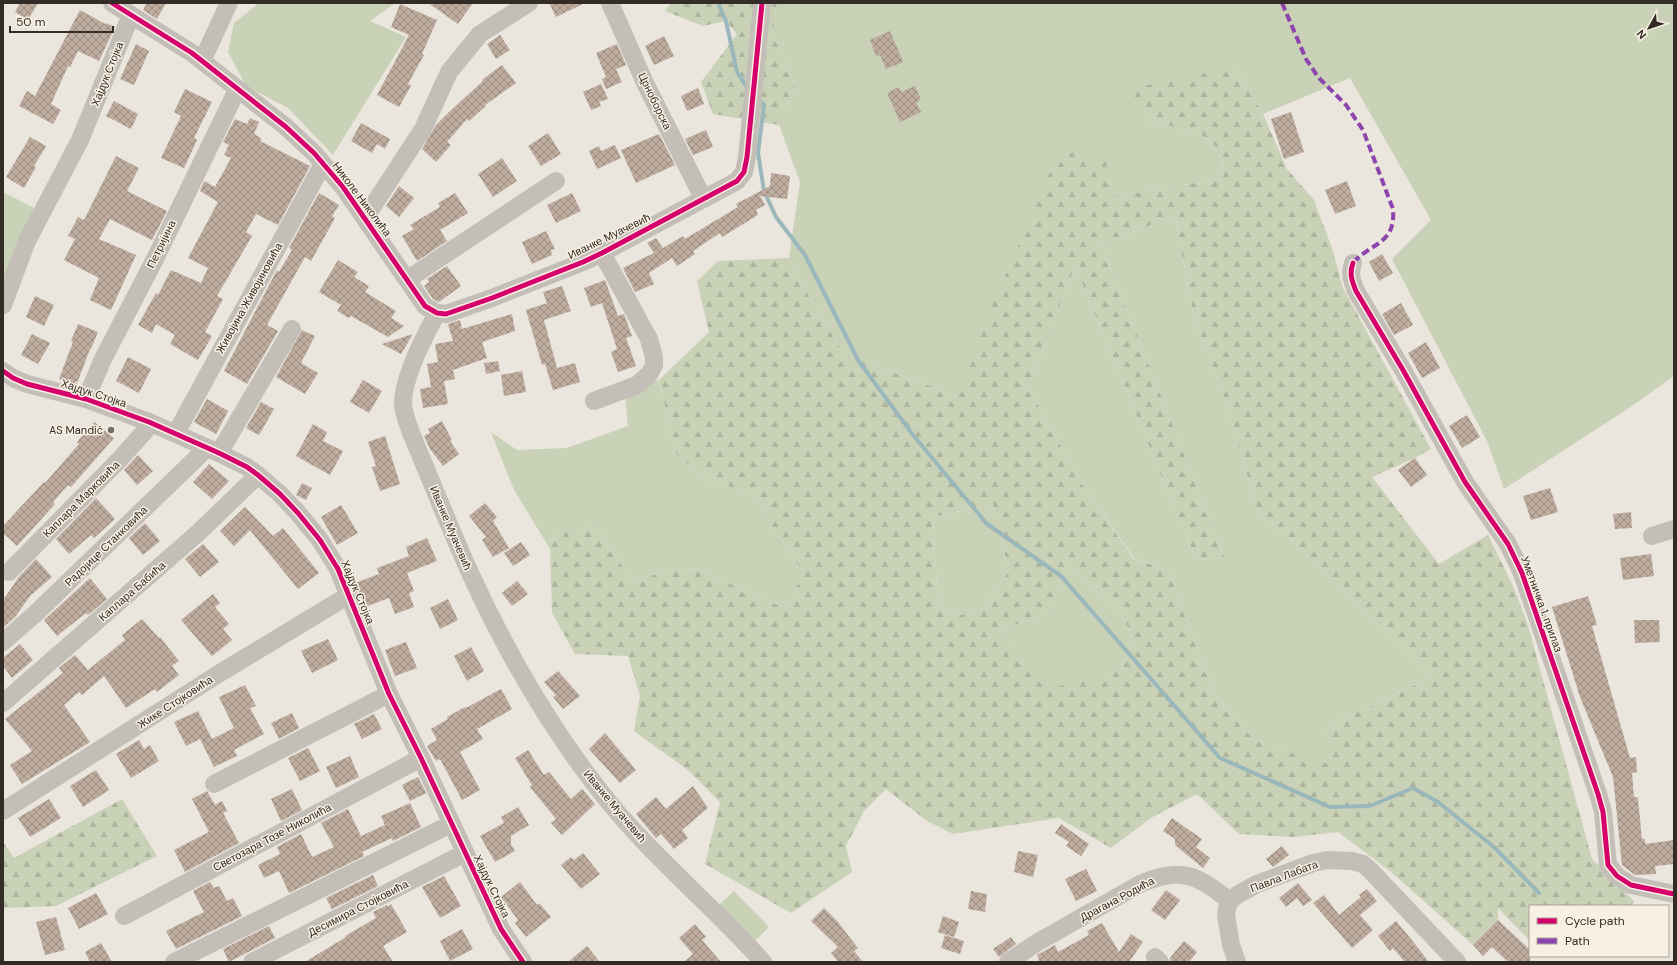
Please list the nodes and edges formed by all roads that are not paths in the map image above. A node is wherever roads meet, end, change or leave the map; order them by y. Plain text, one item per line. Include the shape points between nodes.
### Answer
1 (112, 3) edge
2 (229, 3) edge
3 (529, 3) edge
4 (610, 3) edge
5 (762, 3) edge
6 (131, 15) junction
7 (202, 62) junction
8 (237, 90) junction
9 (323, 164) junction
10 (556, 181) dead end
11 (703, 198) junction
12 (366, 218) junction
13 (602, 253) junction
14 (1353, 263) dead end
15 (408, 279) junction
16 (3, 305) edge
17 (437, 313) junction
18 (292, 329) dead end
19 (3, 371) edge
20 (86, 399) junction
21 (594, 401) dead end
22 (149, 422) junction
23 (176, 433) junction
24 (213, 450) junction
25 (258, 475) junction
26 (1674, 529) edge
27 (1652, 536) dead end
28 (9, 572) dead end
29 (349, 595) junction
30 (3, 642) edge
31 (389, 694) junction
32 (3, 703) edge
33 (421, 758) junction
34 (214, 784) dead end
35 (3, 811) edge
36 (451, 824) junction
37 (465, 853) junction
38 (1674, 894) edge
39 (1230, 901) junction
40 (124, 916) dead end
41 (174, 962) edge
42 (252, 962) edge
43 (523, 962) edge
44 (763, 962) edge
45 (1008, 962) edge
46 (1237, 962) edge
47 (1457, 962) edge

1 - 6 street
2 - 7 street
3 - 12 street via 480,34 454,65 423,129
4 - 11 street, Црноборска via 645,82
5 - 11 street, Иванке Муачевић via 750,133 742,176 730,186
6 - 7 street, Николе Николића
6 - 16 street, Хајдук Стојка via 80,140 27,241
7 - 8 street, Николе Николића
8 - 9 street, Николе Николића via 286,127
8 - 20 street, Петријина via 103,359
9 - 12 street, Николе Николића
9 - 23 street, Живојина Живојиновића
10 - 15 street
11 - 13 street, Иванке Муачевић
12 - 15 street, Николе Николића
13 - 17 street, Иванке Муачевић via 485,300 446,314
13 - 21 street via 648,339 654,365 637,385
14 - 38 street, Уметничка 1. прилаз via 1351,278 1356,291 1404,370 1465,482 1508,544 1522,573 1598,794 1603,812 1608,865 1631,885
15 - 17 street, Николе Николића via 425,306
17 - 44 street, Иванке Муачевић via 423,340 405,387 405,415 465,561 493,621 545,711 601,792 645,842 703,898
18 - 24 street, Радојице Станковића
19 - 20 street, Хајдук Стојка via 27,384
20 - 22 street, Хајдук Стојка
22 - 23 street, Хајдук Стојка
22 - 28 street, Каплара Марковића via 145,431 120,459
23 - 24 street, Хајдук Стојка
24 - 25 street, Хајдук Стојка
24 - 30 street, Радојице Станковића
25 - 29 street, Хајдук Стојка via 280,494 309,526 338,569
25 - 32 street, Каплара Бабића via 187,542
26 - 27 street
29 - 31 street, Хајдук Стојка
29 - 35 street, Жике Стојковића via 220,673
31 - 33 street, Хајдук Стојка
31 - 34 street
33 - 36 street, Хајдук Стојка
33 - 40 street, Светозара Тозе Николића
36 - 37 street, Хајдук Стојка
36 - 41 street
37 - 42 street, Десимира Стојковића
37 - 43 street, Хајдук Стојка via 501,929
39 - 45 street, Драгана Родића via 1187,875 1176,874 1155,878 1038,942
39 - 46 street via 1227,922
39 - 47 street, Павла Лабата via 1257,884 1313,863 1328,860 1352,861 1363,864 1386,886

